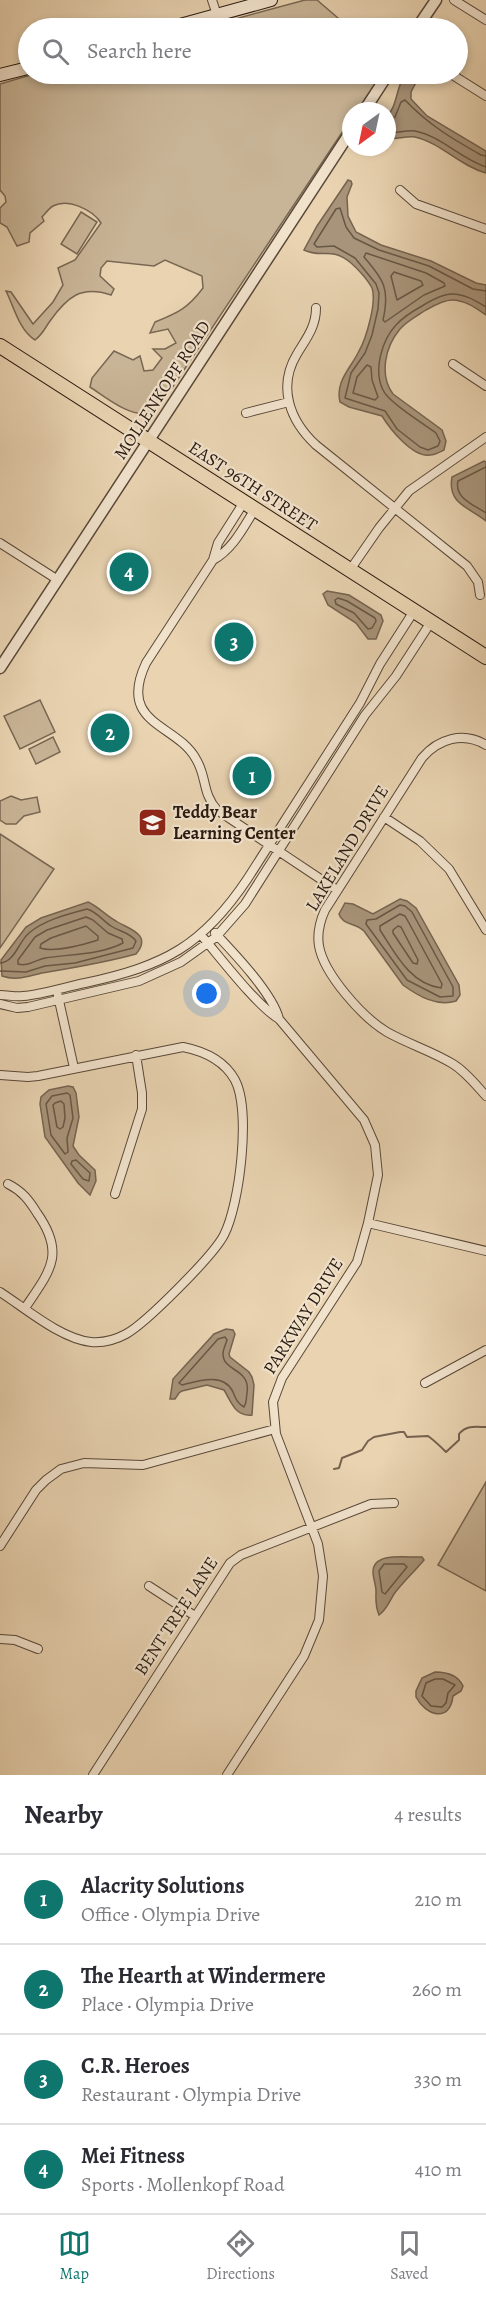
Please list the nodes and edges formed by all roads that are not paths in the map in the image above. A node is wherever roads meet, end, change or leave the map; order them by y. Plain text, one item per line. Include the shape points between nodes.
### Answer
1 (212, 0) edge
2 (271, 0) edge
3 (436, 0) edge
4 (454, 0) edge
5 (217, 15) junction
6 (206, 18) edge
7 (424, 18) edge
8 (486, 20) edge
9 (18, 70) edge
10 (0, 75) edge
11 (382, 84) edge
12 (467, 84) edge
13 (486, 96) edge
14 (370, 102) edge
15 (342, 145) edge
16 (400, 190) dead end
17 (486, 229) edge
18 (316, 308) dead end
19 (0, 346) edge
20 (453, 364) dead end
21 (486, 386) edge
22 (289, 402) junction
23 (246, 413) dead end
24 (486, 437) edge
25 (149, 441) junction
26 (249, 506) junction
27 (394, 509) junction
28 (0, 543) edge
29 (213, 560) junction
30 (350, 570) junction
31 (58, 580) junction
32 (480, 595) dead end
33 (414, 611) junction
34 (431, 622) junction
35 (486, 657) edge
36 (0, 668) edge
37 (486, 745) edge
38 (384, 817) junction
39 (269, 846) junction
40 (278, 852) junction
41 (337, 890) junction
42 (209, 927) junction
43 (486, 930) edge
44 (201, 935) junction
45 (217, 935) junction
46 (208, 944) junction
47 (56, 989) junction
48 (0, 995) edge
49 (59, 1000) junction
50 (0, 1004) edge
51 (279, 1019) junction
52 (136, 1055) junction
53 (74, 1068) junction
54 (0, 1075) edge
55 (486, 1096) edge
56 (8, 1185) dead end
57 (115, 1194) dead end
58 (368, 1223) junction
59 (486, 1251) edge
60 (0, 1292) edge
61 (25, 1308) junction
62 (486, 1350) edge
63 (425, 1383) dead end
64 (275, 1429) junction
65 (394, 1503) dead end
66 (312, 1526) junction
67 (0, 1546) edge
68 (149, 1586) dead end
69 (195, 1616) junction
70 (0, 1639) edge
71 (38, 1649) dead end
72 (93, 1775) edge
73 (226, 1775) edge

1 - 5 street
2 - 5 main road
3 - 7 street
4 - 8 street
5 - 6 main road
9 - 10 main road
11 - 14 street
12 - 13 street
15 - 25 street, MOLLENKOPF ROAD
16 - 17 street via 416,204
18 - 22 street via 312,330 290,368
19 - 25 main road, EAST 96TH STREET
20 - 21 street
22 - 23 street
22 - 27 street via 298,425 309,438
24 - 27 street via 417,484
25 - 26 main road, EAST 96TH STREET
25 - 31 street, MOLLENKOPF ROAD
26 - 29 street via 218,543
26 - 29 street via 232,544
26 - 30 main road, EAST 96TH STREET
27 - 30 street
27 - 32 street via 467,566 478,582
28 - 31 street
29 - 39 street via 146,663 140,675 140,698 151,721 186,745 195,757 211,804
30 - 33 main road, EAST 96TH STREET
31 - 36 street, MOLLENKOPF ROAD
33 - 34 main road, EAST 96TH STREET
33 - 39 street
34 - 35 main road, EAST 96TH STREET
34 - 40 street via 365,715
37 - 38 street, LAKELAND DRIVE via 460,738 444,740 433,747
38 - 41 street, LAKELAND DRIVE
38 - 43 street via 420,841 449,869
39 - 40 street
39 - 42 street via 236,896
40 - 41 street
40 - 45 street via 239,912
41 - 55 street, LAKELAND DRIVE via 322,915 318,940 332,974 372,1021 452,1064
42 - 44 street
42 - 45 street, PARKWAY DRIVE
44 - 46 street, PARKWAY DRIVE
44 - 47 street via 144,968
45 - 46 street
45 - 51 street, PARKWAY DRIVE via 256,981
46 - 49 street via 181,962 139,981
46 - 51 street, PARKWAY DRIVE
47 - 48 street via 22,996
47 - 49 street
49 - 50 street via 17,1008
49 - 53 street
51 - 58 street, PARKWAY DRIVE via 369,1128 378,1174
52 - 53 street
52 - 57 street via 142,1109
52 - 61 street via 171,1047 194,1049 214,1058 235,1080 243,1111 239,1186 230,1222 219,1244 193,1272 135,1329 118,1338 80,1340
53 - 54 street via 28,1077
56 - 61 street via 26,1196 52,1238 51,1264
58 - 59 street
58 - 64 street, PARKWAY DRIVE via 352,1271 278,1386 272,1410
60 - 61 street
62 - 63 street
64 - 66 street, PARKWAY DRIVE
64 - 67 street via 143,1465 84,1463 61,1469 36,1490
65 - 66 street, BENT TREE LANE via 372,1504
66 - 69 street, BENT TREE LANE via 235,1558
66 - 73 street, PARKWAY DRIVE via 323,1576 319,1620 304,1656
68 - 69 street
69 - 72 street, BENT TREE LANE
70 - 71 street

